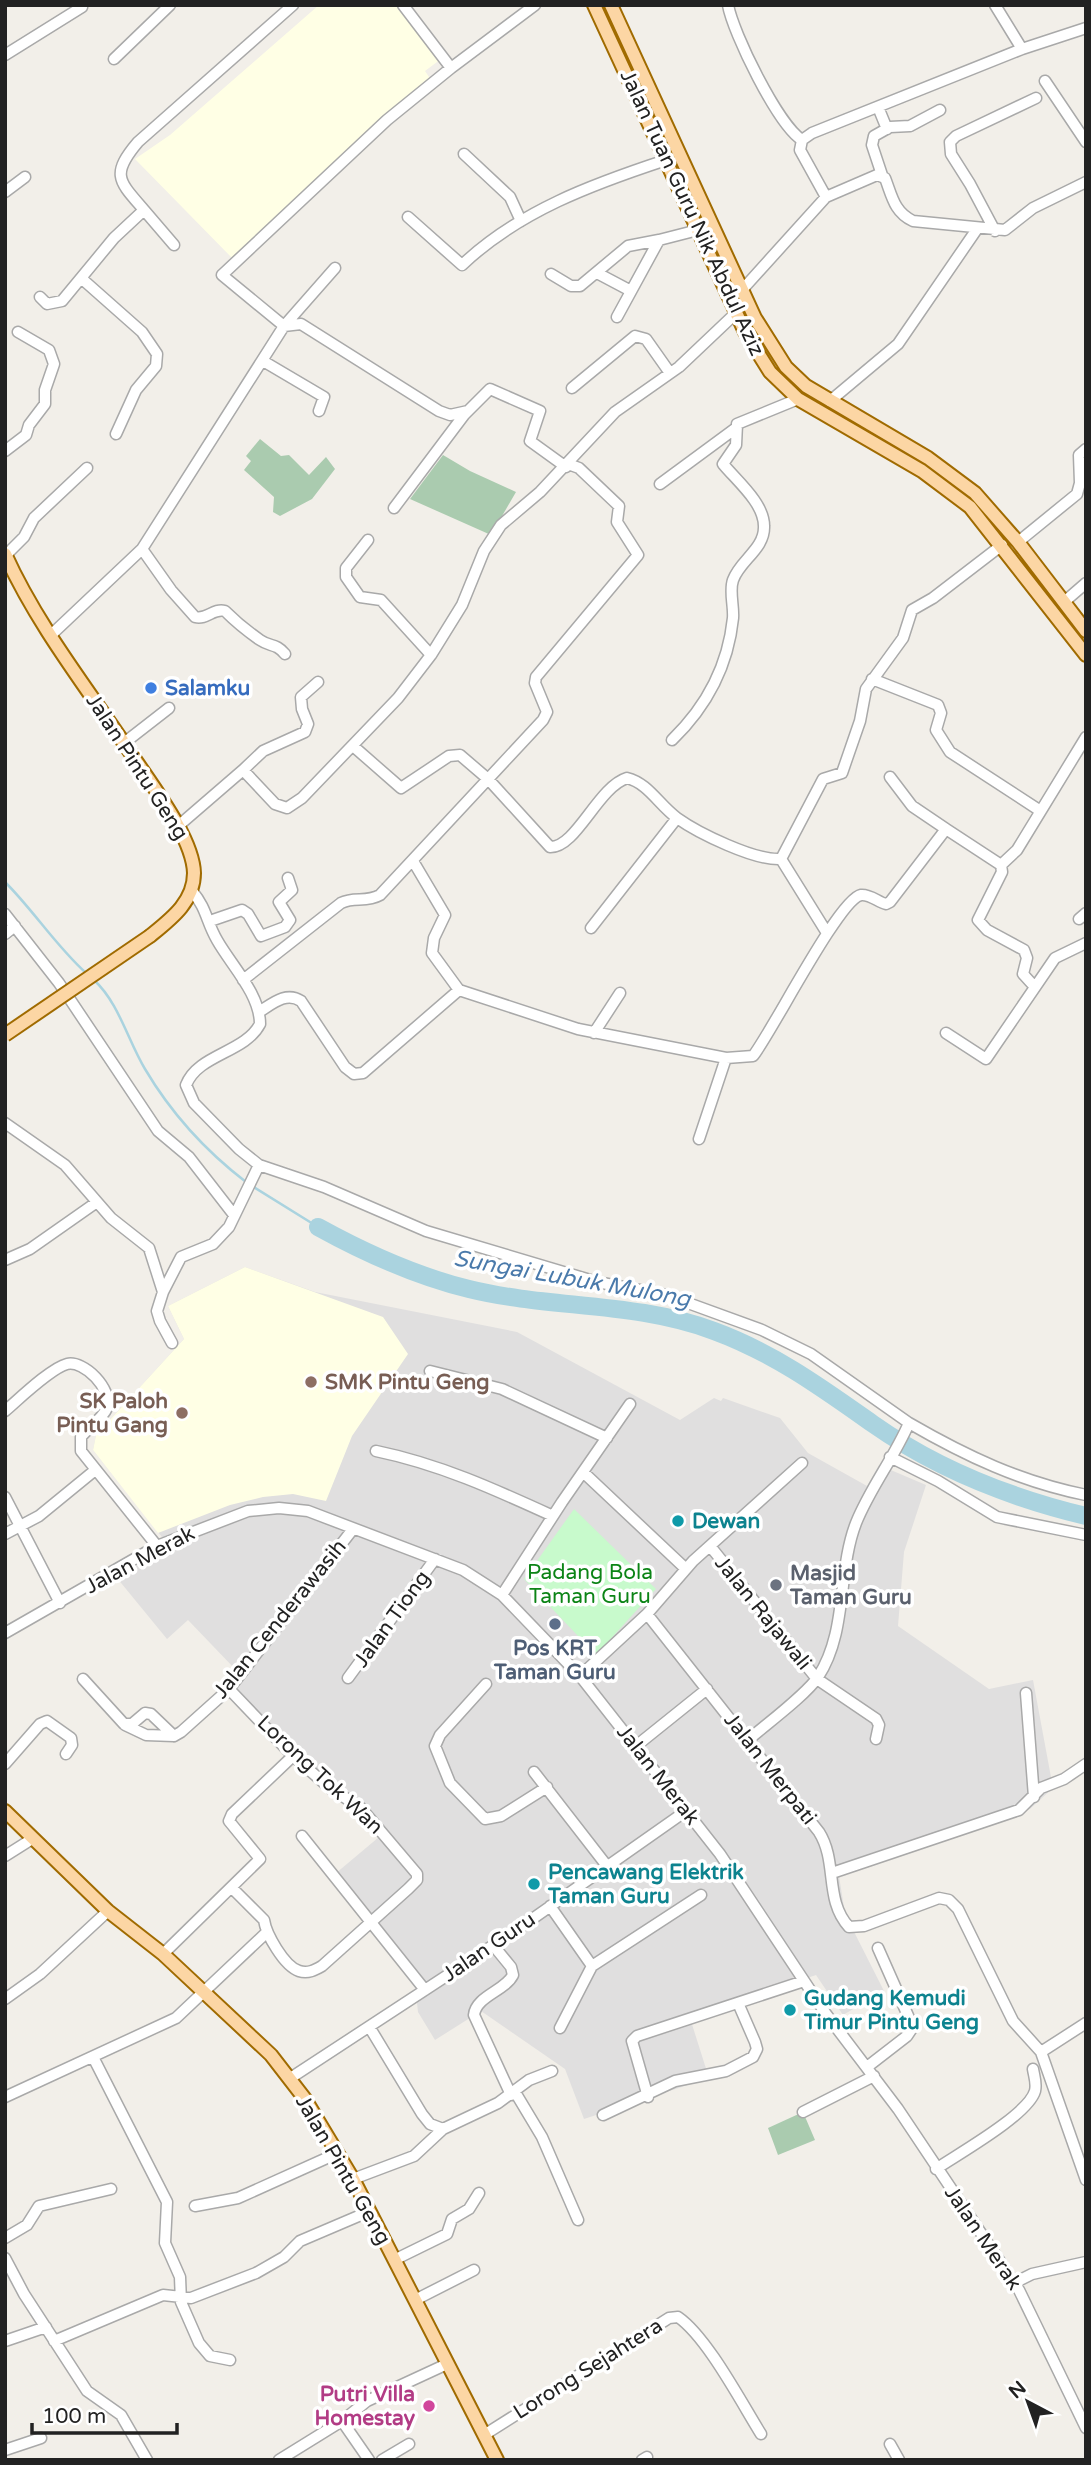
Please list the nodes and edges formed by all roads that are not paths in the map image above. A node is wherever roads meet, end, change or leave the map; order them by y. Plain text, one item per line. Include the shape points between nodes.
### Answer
1 (170, 5) edge
2 (293, 5) edge
3 (402, 5) edge
4 (535, 5) edge
5 (594, 5) edge
6 (611, 5) edge
7 (728, 5) edge
8 (995, 5) edge
9 (82, 7) edge
10 (1086, 28) edge
11 (1022, 49) junction
12 (5, 55) edge
13 (114, 59) dead end
14 (451, 68) junction
15 (646, 79) junction
16 (1045, 81) dead end
17 (632, 88) junction
18 (1036, 98) dead end
19 (878, 107) junction
20 (940, 110) dead end
21 (887, 129) junction
22 (802, 140) junction
23 (1086, 142) edge
24 (464, 154) dead end
25 (666, 160) junction
26 (882, 175) junction
27 (25, 177) dead end
28 (1086, 182) edge
29 (5, 192) edge
30 (826, 197) junction
31 (144, 210) junction
32 (408, 217) dead end
33 (521, 221) junction
34 (976, 229) junction
35 (698, 230) junction
36 (995, 231) junction
37 (659, 240) junction
38 (174, 245) dead end
39 (335, 268) dead end
40 (597, 273) junction
41 (551, 274) dead end
42 (81, 278) junction
43 (742, 290) junction
44 (631, 291) junction
45 (40, 298) dead end
46 (736, 313) junction
47 (617, 317) dead end
48 (284, 326) junction
49 (18, 332) dead end
50 (263, 361) junction
51 (670, 373) junction
52 (572, 388) dead end
53 (798, 399) junction
54 (830, 401) junction
55 (319, 411) dead end
56 (468, 411) junction
57 (736, 428) junction
58 (116, 434) dead end
59 (1086, 449) edge
60 (5, 451) edge
61 (567, 466) junction
62 (86, 468) dead end
63 (660, 484) dead end
64 (394, 508) dead end
65 (368, 540) dead end
66 (1018, 542) junction
67 (1003, 545) junction
68 (142, 549) junction
69 (5, 555) edge
70 (1086, 583) edge
71 (1063, 602) junction
72 (1086, 631) edge
73 (51, 635) junction
74 (285, 654) dead end
75 (431, 654) junction
76 (1086, 655) edge
77 (872, 679) junction
78 (318, 682) dead end
79 (169, 708) dead end
80 (1086, 737) edge
81 (672, 740) dead end
82 (124, 743) junction
83 (353, 746) junction
84 (243, 769) junction
85 (890, 777) dead end
86 (488, 779) junction
87 (1039, 810) junction
88 (677, 818) junction
89 (177, 827) junction
90 (946, 829) junction
91 (781, 859) junction
92 (414, 861) junction
93 (1001, 864) junction
94 (288, 878) dead end
95 (192, 891) junction
96 (5, 914) edge
97 (209, 921) junction
98 (15, 926) junction
99 (591, 928) dead end
100 (827, 933) junction
101 (5, 934) edge
102 (1086, 943) edge
103 (243, 980) junction
104 (1033, 985) junction
105 (459, 990) junction
106 (620, 993) dead end
107 (259, 1012) junction
108 (594, 1032) junction
109 (946, 1033) dead end
110 (5, 1035) edge
111 (726, 1058) junction
112 (5, 1123) edge
113 (699, 1139) dead end
114 (257, 1170) junction
115 (97, 1202) junction
116 (234, 1215) junction
117 (5, 1260) edge
118 (163, 1292) junction
119 (172, 1343) dead end
120 (430, 1371) dead end
121 (630, 1404) dead end
122 (5, 1410) edge
123 (908, 1425) junction
124 (607, 1438) junction
125 (376, 1451) dead end
126 (892, 1454) junction
127 (802, 1463) dead end
128 (94, 1472) junction
129 (583, 1472) junction
130 (1086, 1495) edge
131 (5, 1497) edge
132 (553, 1516) junction
133 (21, 1525) junction
134 (353, 1529) junction
135 (5, 1534) edge
136 (1086, 1535) edge
137 (158, 1546) junction
138 (710, 1546) junction
139 (435, 1559) junction
140 (687, 1569) junction
141 (502, 1595) junction
142 (60, 1603) junction
143 (647, 1614) junction
144 (5, 1633) edge
145 (580, 1676) junction
146 (348, 1678) dead end
147 (83, 1679) dead end
148 (817, 1679) junction
149 (486, 1684) dead end
150 (229, 1689) junction
151 (707, 1689) junction
152 (1026, 1693) dead end
153 (124, 1724) junction
154 (174, 1736) junction
155 (876, 1739) dead end
156 (747, 1741) junction
157 (636, 1746) junction
158 (66, 1754) dead end
159 (293, 1756) junction
160 (5, 1764) edge
161 (1086, 1764) edge
162 (534, 1772) dead end
163 (547, 1787) junction
164 (1034, 1797) junction
165 (5, 1811) edge
166 (686, 1811) junction
167 (302, 1836) dead end
168 (32, 1839) junction
169 (5, 1856) edge
170 (607, 1866) junction
171 (832, 1873) junction
172 (232, 1888) junction
173 (701, 1895) dead end
174 (550, 1906) junction
175 (108, 1911) junction
176 (368, 1922) junction
177 (265, 1934) junction
178 (493, 1945) junction
179 (878, 1948) dead end
180 (163, 1954) junction
181 (592, 1966) junction
182 (804, 1981) junction
183 (425, 1990) junction
184 (205, 1992) junction
185 (5, 1999) edge
186 (738, 2003) junction
187 (1086, 2022) edge
188 (370, 2028) junction
189 (560, 2028) dead end
190 (1041, 2052) junction
191 (93, 2057) junction
192 (1033, 2069) dead end
193 (552, 2071) dead end
194 (871, 2071) junction
195 (289, 2079) junction
196 (513, 2093) junction
197 (648, 2096) junction
198 (5, 2097) edge
199 (803, 2112) dead end
200 (603, 2115) dead end
201 (439, 2128) junction
202 (338, 2153) junction
203 (936, 2169) junction
204 (353, 2179) junction
205 (1086, 2180) edge
206 (111, 2189) dead end
207 (479, 2193) dead end
208 (195, 2206) dead end
209 (368, 2212) junction
210 (578, 2220) dead end
211 (5, 2238) edge
212 (5, 2258) edge
213 (394, 2260) junction
214 (1086, 2262) edge
215 (474, 2270) dead end
216 (1014, 2283) junction
217 (181, 2296) junction
218 (415, 2300) junction
219 (46, 2327) junction
220 (5, 2341) edge
221 (54, 2342) junction
222 (230, 2360) dead end
223 (447, 2364) junction
224 (342, 2421) junction
225 (1086, 2428) edge
226 (761, 2434) dead end
227 (484, 2435) junction
228 (41, 2438) dead end
229 (409, 2444) dead end
230 (890, 2444) dead end
231 (5, 2450) edge
232 (147, 2460) edge
233 (279, 2460) edge
234 (369, 2460) edge
235 (382, 2460) edge
236 (498, 2460) edge
237 (899, 2460) edge

1 - 13 street
2 - 31 street via 127,155 121,166 122,184
3 - 14 street
4 - 14 street
5 - 17 main road, Jalan Tuan Guru Nik Abdul Aziz
6 - 15 main road, Jalan Tuan Guru Nik Abdul Aziz
7 - 22 street via 756,74 785,123
8 - 11 street
9 - 12 street
10 - 11 street
11 - 19 street
14 - 48 street via 330,172 222,275
15 - 17 main road via 640,89
15 - 43 main road, Jalan Tuan Guru Nik Abdul Aziz
16 - 23 street
17 - 25 main road, Jalan Tuan Guru Nik Abdul Aziz
18 - 36 street via 950,142 951,154
19 - 21 street
19 - 22 street
20 - 21 street via 905,127
21 - 26 street via 871,143
22 - 30 street via 800,150
24 - 33 street via 510,197
25 - 33 street via 594,184
25 - 35 main road, Jalan Tuan Guru Nik Abdul Aziz
26 - 30 street
26 - 34 street via 903,216
27 - 29 street
28 - 36 street via 1033,208 1011,228
30 - 43 street
31 - 38 street
31 - 42 street
32 - 33 street via 463,265 486,242
34 - 36 street
34 - 54 street via 900,342
35 - 37 street
35 - 46 main road, Jalan Tuan Guru Nik Abdul Aziz
37 - 40 street via 630,246
37 - 44 street
39 - 48 street
40 - 41 street via 577,287
40 - 44 street
42 - 45 street via 54,305
42 - 58 street via 142,332 157,354 155,368 136,390
43 - 54 main road, Jalan Tuan Guru Nik Abdul Aziz via 786,368
44 - 47 street
46 - 51 street
46 - 53 main road, Jalan Tuan Guru Nik Abdul Aziz via 770,372
48 - 50 street
48 - 56 street via 301,324 439,411 450,415
49 - 60 street via 49,350 54,364 44,404 24,437
50 - 55 street via 324,397
50 - 68 street
51 - 52 street via 646,339 635,335
51 - 61 street via 615,412
53 - 57 street via 744,419
53 - 67 main road, Jalan Tuan Guru Nik Abdul Aziz via 954,493
54 - 66 main road, Jalan Tuan Guru Nik Abdul Aziz via 962,482
56 - 61 street via 490,389 540,411 530,441
56 - 64 street
57 - 63 street
57 - 81 street via 736,445 723,464 758,506 764,533 731,584 733,615 722,672 701,709
59 - 66 street via 1079,455 1077,494
61 - 75 street via 494,533 462,605
61 - 86 street via 579,468 619,506 617,522 638,555 540,672 536,683 547,712
62 - 69 street via 34,518 24,537
65 - 75 street via 346,568 346,577 360,597 381,600
66 - 71 main road, Jalan Tuan Guru Nik Abdul Aziz
67 - 76 main road, Jalan Tuan Guru Nik Abdul Aziz
67 - 77 street via 912,610 903,638
68 - 73 street
68 - 74 street via 195,617 225,611 240,627 276,644
69 - 73 main road, Jalan Pintu Geng
70 - 71 street
71 - 72 main road, Jalan Tuan Guru Nik Abdul Aziz
73 - 82 main road, Jalan Pintu Geng
75 - 83 street
77 - 87 street via 938,705 941,713 936,730 950,752
77 - 91 street via 842,773 823,779
78 - 84 street via 301,697 308,724 305,732 263,751
79 - 82 street
80 - 87 street
82 - 89 main road, Jalan Pintu Geng
83 - 84 street via 287,808 275,804
83 - 86 street via 398,787 408,786 456,754
84 - 89 street
85 - 90 street via 912,806
86 - 88 street via 550,847 563,843 608,789 627,778 638,781
86 - 92 street
87 - 93 street via 1017,850
88 - 91 street via 753,853
88 - 99 street
89 - 95 main road, Jalan Pintu Geng via 192,859
90 - 93 street
90 - 100 street via 890,902 856,898
91 - 100 street
92 - 103 street via 380,895 366,902 349,899 341,903
92 - 105 street via 445,915 432,953
93 - 104 street via 1002,872 978,920 1024,950 1023,974
94 - 97 street via 292,890 279,902 290,920 285,928 261,936 242,910
95 - 97 street via 205,906
95 - 110 main road, bridge via 174,916 150,936
96 - 98 street
97 - 103 street
98 - 101 street
98 - 116 street via 59,983 129,1093 158,1131 189,1157
100 - 111 street via 754,1056
102 - 104 street via 1055,958
103 - 107 street
104 - 109 street via 986,1059
105 - 107 street via 358,1074 345,1067 301,1000 290,996
105 - 108 street
106 - 108 street
107 - 114 street via 257,1031 197,1069 186,1085 194,1103
108 - 111 street
111 - 113 street
112 - 115 street via 65,1165
114 - 116 street
114 - 123 street via 324,1187 426,1231 597,1282 666,1295 762,1330 811,1354
115 - 117 street via 30,1249
115 - 118 street via 149,1248
116 - 118 street via 213,1244 181,1257
118 - 119 street via 157,1311
120 - 124 street via 502,1389
121 - 124 street
122 - 128 street via 63,1365 81,1365 106,1395 107,1408 80,1442
123 - 126 street
123 - 130 street via 1010,1475
124 - 129 street
125 - 132 street via 460,1474
126 - 136 street via 998,1517
126 - 148 street via 856,1522 835,1639
127 - 138 street
128 - 133 street
128 - 137 street
129 - 132 street
129 - 140 street
131 - 133 street
132 - 141 street
133 - 135 street
133 - 142 street
134 - 137 street, Jalan Merak via 308,1511 270,1508 225,1518
134 - 139 street, Jalan Merak
134 - 150 street, Jalan Cenderawasih
137 - 142 street, Jalan Merak
138 - 140 street
138 - 148 street, Jalan Rajawali
139 - 141 street, Jalan Merak via 463,1570
139 - 146 street, Jalan Tiong
140 - 143 street
141 - 145 street, Jalan Merak
142 - 144 street, Jalan Merak
143 - 145 street
143 - 151 street, Jalan Merpati
145 - 157 street, Jalan Merak
147 - 153 street
148 - 155 street, Jalan Rajawali via 870,1713 879,1725
148 - 156 street
149 - 163 street via 435,1746 450,1783 485,1819 501,1816
150 - 154 street, Jalan Cenderawasih
150 - 159 street, Lorong Tok Wan
151 - 156 street, Jalan Merpati
151 - 157 street
152 - 164 street
153 - 154 street via 146,1735
153 - 154 street via 150,1714
156 - 171 street, Jalan Merpati via 819,1832
157 - 166 street, Jalan Merak
158 - 160 street via 71,1738 47,1721
159 - 172 street via 232,1814 229,1821 260,1859
159 - 176 street, Lorong Tok Wan via 361,1808 417,1874 408,1889
161 - 164 street via 1041,1788
162 - 163 street
163 - 170 street
164 - 171 street via 1018,1810
165 - 168 main road, Jalan Pintu Geng
166 - 170 street, Jalan Guru
166 - 182 street, Jalan Merak via 720,1853
167 - 176 street
168 - 169 street
168 - 175 main road, Jalan Pintu Geng
170 - 174 street, Jalan Guru
171 - 190 street, Jalan Merpati via 836,1910 849,1927 864,1926 939,1898 949,1900 958,1909 1013,2021
172 - 177 street via 264,1920
172 - 180 street
173 - 181 street
174 - 178 street, Jalan Guru
174 - 181 street
175 - 180 main road, Jalan Pintu Geng
175 - 185 street via 40,1974
176 - 177 street via 311,1972 294,1968
176 - 183 street
177 - 184 street
178 - 183 street, Jalan Guru
178 - 196 street via 513,1975 475,2008 474,2015
179 - 194 street via 913,2027
180 - 184 main road, Jalan Pintu Geng
181 - 189 street
182 - 186 street
182 - 194 street, Jalan Merak
183 - 188 street, Jalan Guru
184 - 191 street via 176,2018
184 - 195 main road, Jalan Pintu Geng via 271,2055
186 - 197 street via 634,2038 633,2050
186 - 197 street via 757,2049 752,2057 726,2071 675,2081
187 - 190 street
188 - 195 street, Jalan Guru
188 - 201 street via 400,2081
190 - 205 street
191 - 198 street
191 - 217 street via 167,2202 165,2243 180,2277
192 - 203 street via 1034,2093 1028,2102
193 - 196 street
194 - 199 street
194 - 203 street, Jalan Merak
195 - 202 main road, Jalan Pintu Geng
196 - 201 street
196 - 210 street via 542,2137
197 - 200 street
201 - 204 street via 414,2156
202 - 204 main road, Jalan Pintu Geng
202 - 208 street via 232,2199
203 - 216 street, Jalan Merak
204 - 209 main road, Jalan Pintu Geng
206 - 211 street via 39,2206 27,2225
207 - 213 street via 469,2209 452,2219 447,2234
209 - 213 main road, Jalan Pintu Geng
209 - 217 street via 300,2241 283,2258 256,2273 193,2297
212 - 219 street
213 - 218 main road, Jalan Pintu Geng
214 - 216 street via 1032,2274
215 - 218 street
216 - 225 street, Jalan Merak
217 - 221 street via 163,2295
217 - 222 street via 203,2351 218,2360
218 - 223 main road, Jalan Pintu Geng
219 - 220 street
219 - 221 street
221 - 232 street via 86,2391 121,2415
223 - 224 street via 367,2401
223 - 227 main road, Jalan Pintu Geng
224 - 233 street
224 - 234 street
226 - 227 street, Lorong Sejahtera via 719,2366 678,2317 669,2318
227 - 236 main road, Jalan Pintu Geng
228 - 231 street
229 - 235 street
230 - 237 street

